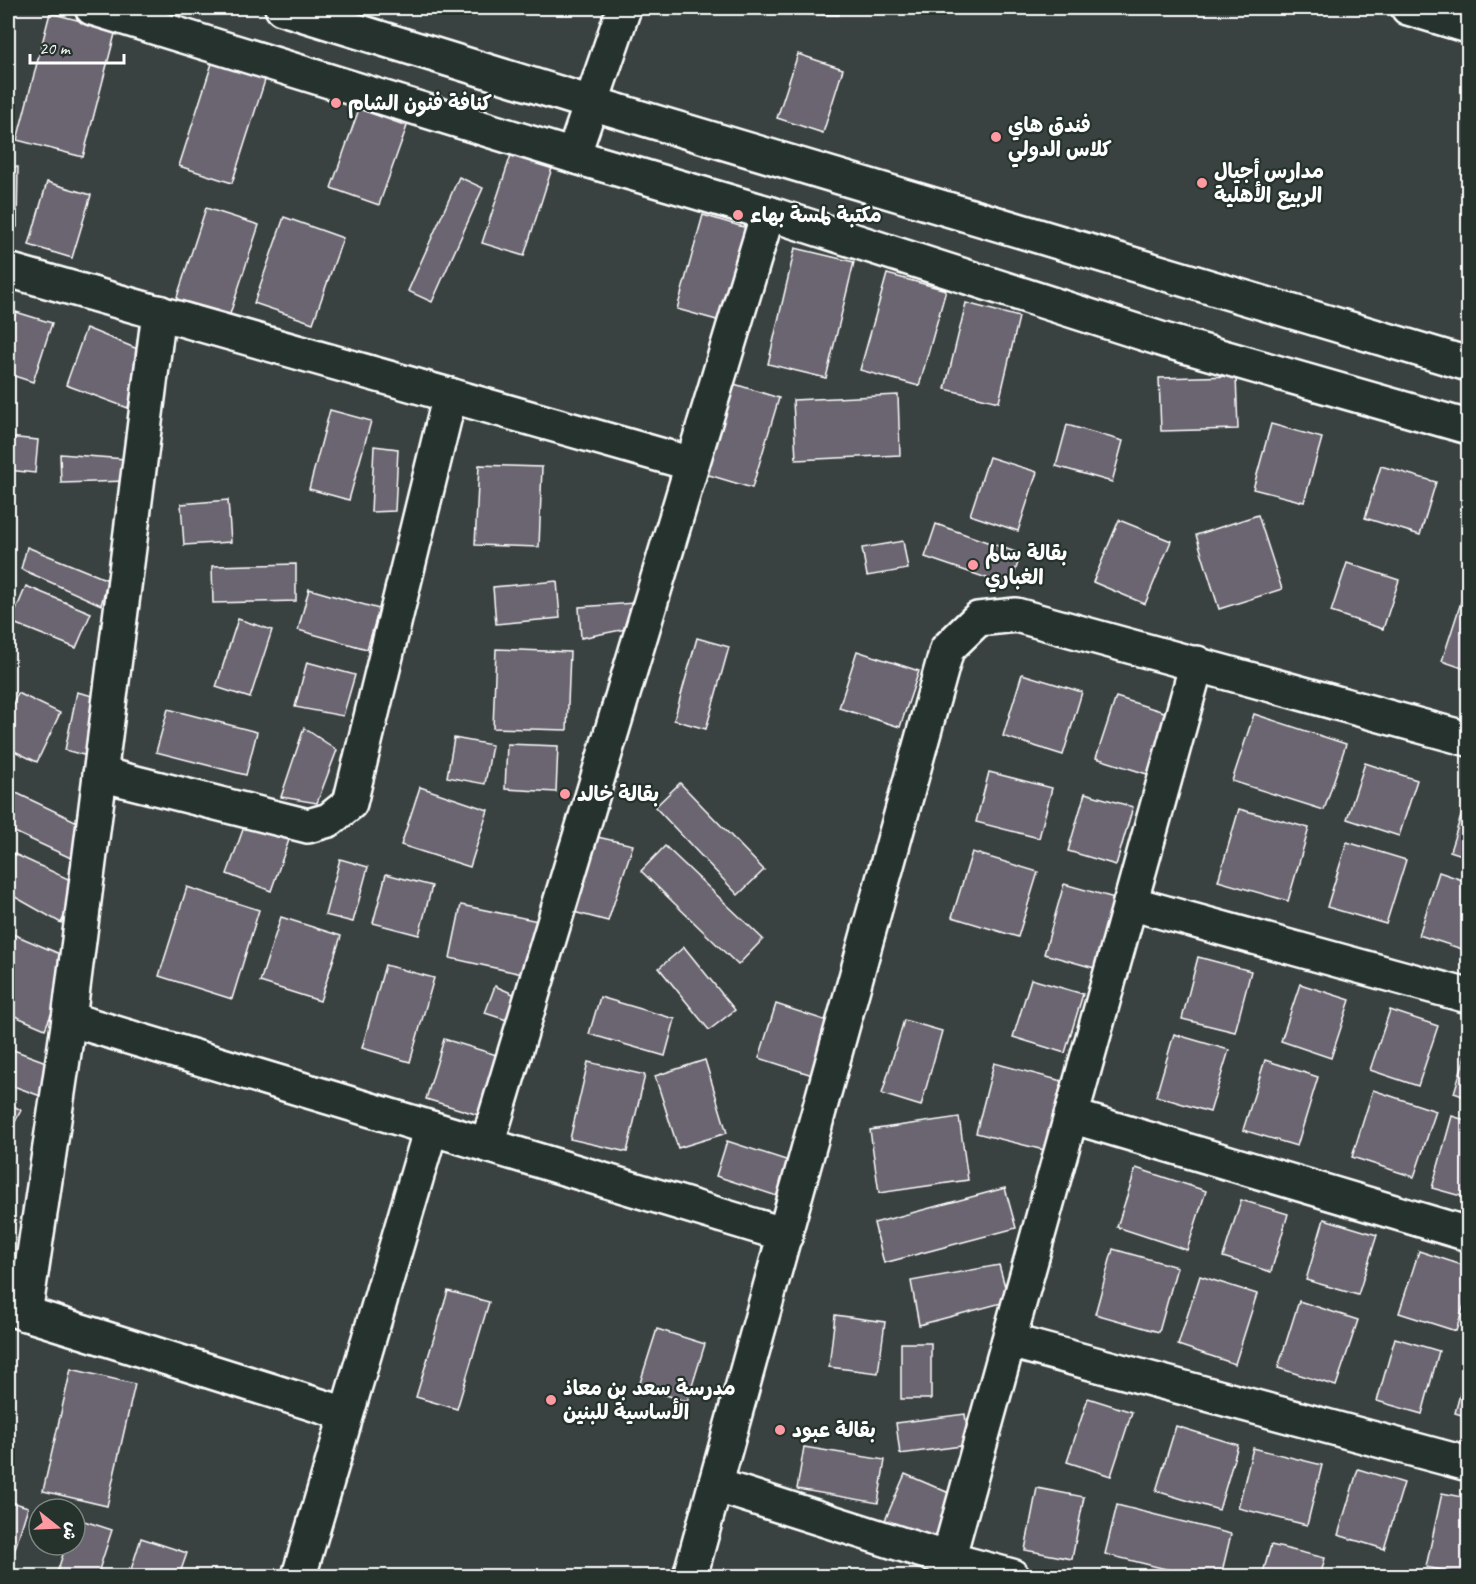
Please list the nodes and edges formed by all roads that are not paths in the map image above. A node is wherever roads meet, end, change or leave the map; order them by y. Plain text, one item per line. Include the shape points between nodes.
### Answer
1 (92, 8) edge
2 (282, 8) edge
3 (624, 8) edge
4 (1408, 8) edge
5 (1468, 26) edge
6 (591, 103) junction
7 (573, 156) junction
8 (768, 213) junction
9 (8, 270) edge
10 (159, 312) junction
11 (1468, 364) edge
12 (450, 395) junction
13 (1468, 427) edge
14 (692, 464) junction
15 (1197, 663) junction
16 (1468, 739) edge
17 (100, 774) junction
18 (1130, 903) junction
19 (1468, 996) edge
20 (69, 1019) junction
21 (1071, 1116) junction
22 (431, 1128) junction
23 (487, 1145) junction
24 (1468, 1234) edge
25 (786, 1235) junction
26 (16, 1311) edge
27 (1009, 1341) junction
28 (346, 1414) junction
29 (1468, 1464) edge
30 (716, 1485) junction
31 (948, 1559) junction
32 (299, 1576) edge
33 (690, 1576) edge
34 (1012, 1576) edge

1 - 7 street
2 - 6 street
3 - 6 street
4 - 5 street
6 - 7 street
6 - 11 street
7 - 8 street
8 - 13 street via 1167,342
8 - 14 street
9 - 10 street
10 - 12 street
10 - 17 street
12 - 14 street
12 - 17 street via 350,803 329,820 308,826
14 - 23 street
15 - 16 street
15 - 18 street
15 - 25 street via 1016,615 978,618 947,649
17 - 20 street
18 - 19 street
18 - 21 street
20 - 22 street
20 - 26 street
21 - 24 street
21 - 27 street
22 - 23 street
22 - 28 street
23 - 25 street
25 - 30 street
26 - 28 street
27 - 29 street
27 - 31 street
28 - 32 street
30 - 31 street
30 - 33 street
31 - 34 street

